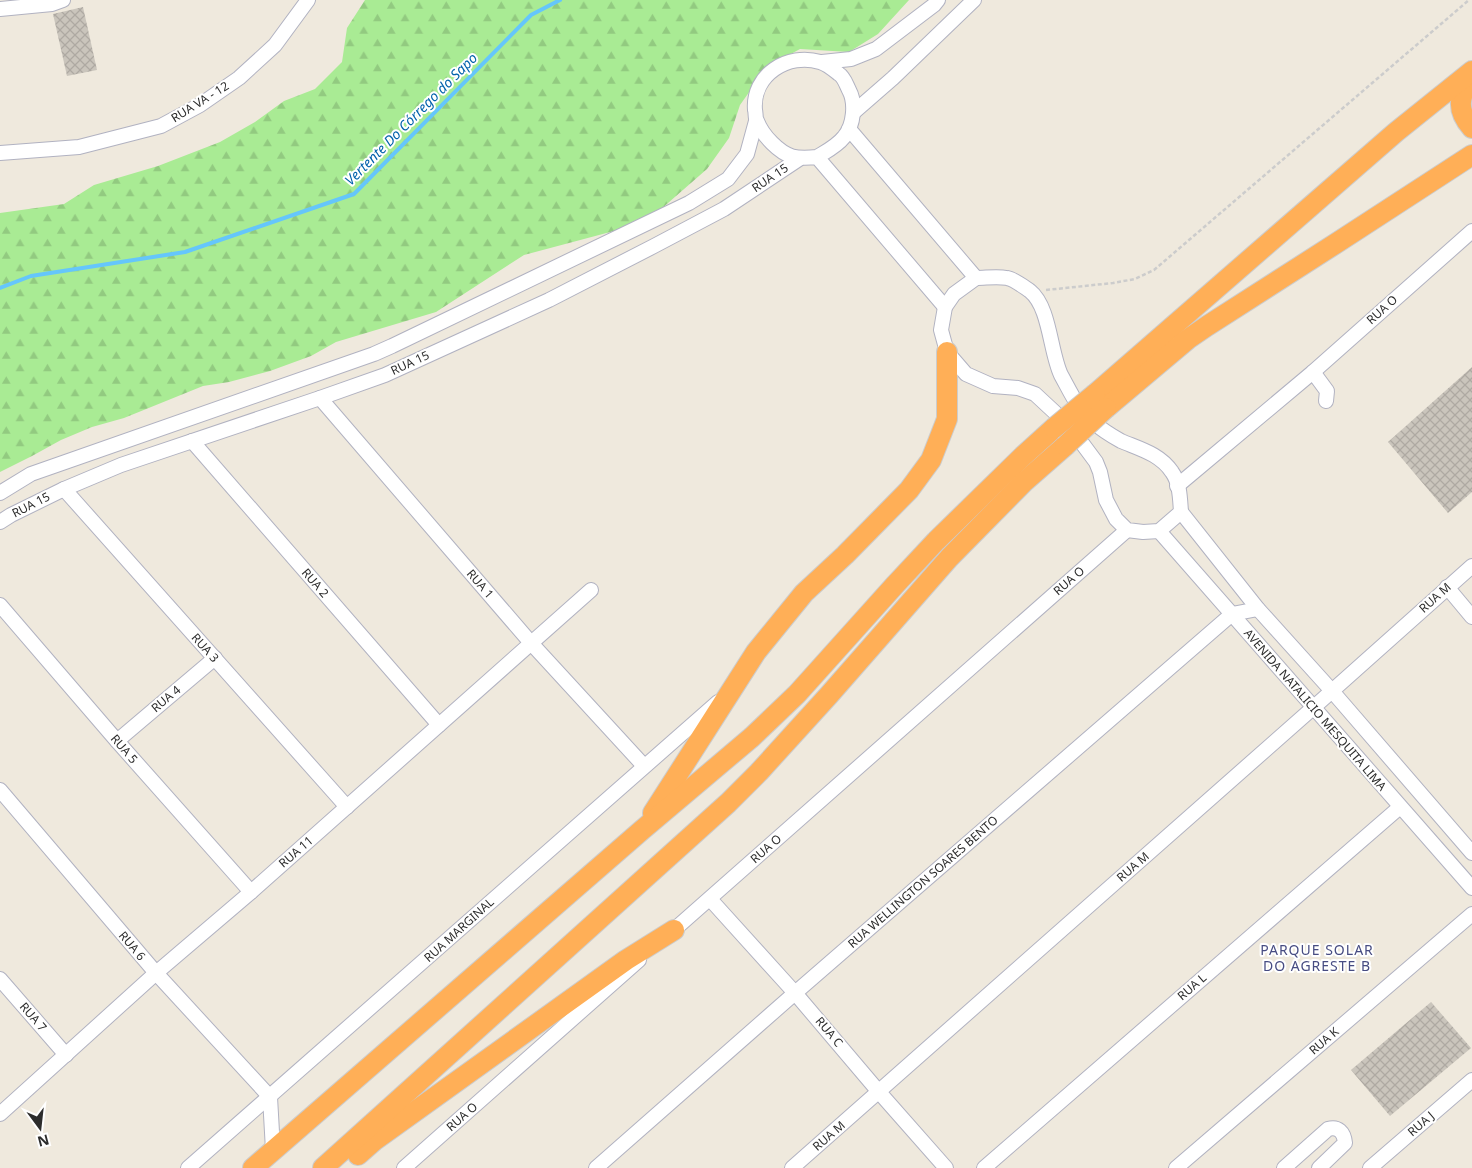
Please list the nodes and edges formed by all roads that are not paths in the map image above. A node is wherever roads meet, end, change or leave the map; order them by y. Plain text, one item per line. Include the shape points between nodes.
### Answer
1 (63, 0) edge
2 (308, 0) edge
3 (938, 0) edge
4 (974, 0) edge
5 (0, 9) edge
6 (822, 62) junction
7 (1472, 72) edge
8 (854, 112) junction
9 (756, 120) junction
10 (849, 128) junction
11 (1472, 128) edge
12 (0, 153) edge
13 (1472, 154) edge
14 (817, 157) junction
15 (799, 159) junction
16 (1472, 231) edge
17 (976, 278) junction
18 (945, 307) junction
19 (947, 352) junction
20 (1313, 372) junction
21 (1326, 396) dead end
22 (320, 398) junction
23 (1101, 401) junction
24 (192, 441) junction
25 (1177, 486) junction
26 (64, 489) junction
27 (0, 493) edge
28 (1181, 512) junction
29 (0, 522) edge
30 (1127, 530) junction
31 (1159, 532) junction
32 (1472, 566) edge
33 (1447, 587) junction
34 (591, 590) dead end
35 (0, 605) edge
36 (1258, 609) junction
37 (1232, 614) junction
38 (1472, 617) edge
39 (531, 643) junction
40 (215, 658) junction
41 (1314, 671) junction
42 (1298, 688) junction
43 (1332, 691) junction
44 (730, 692) junction
45 (1314, 707) junction
46 (439, 725) junction
47 (117, 740) junction
48 (644, 766) junction
49 (0, 790) edge
50 (1400, 806) junction
51 (347, 807) junction
52 (642, 830) junction
53 (1472, 853) edge
54 (1472, 888) edge
55 (251, 892) junction
56 (710, 899) junction
57 (1472, 914) edge
58 (674, 930) junction
59 (156, 973) junction
60 (0, 979) edge
61 (796, 993) junction
62 (66, 1055) junction
63 (1472, 1080) edge
64 (879, 1092) junction
65 (270, 1097) junction
66 (0, 1114) edge
67 (273, 1150) junction
68 (188, 1168) edge
69 (253, 1168) edge
70 (323, 1168) edge
71 (343, 1168) edge
72 (404, 1168) edge
73 (596, 1168) edge
74 (792, 1168) edge
75 (946, 1168) edge
76 (984, 1168) edge
77 (1176, 1168) edge
78 (1284, 1168) edge
79 (1319, 1168) edge
80 (1370, 1168) edge

1 - 5 street
2 - 12 street, RUA VA - 12 via 275,45 239,78 200,105 161,126 79,147
3 - 6 street via 876,49 851,59
4 - 8 street
6 - 8 street via 842,76 852,95
6 - 9 street via 794,60 770,71 759,87 755,101
7 - 11 highway via 1460,107
7 - 23 highway via 1396,132
8 - 10 street
9 - 15 street via 782,153
9 - 27 street, RUA 15 via 747,154 728,179 690,203 374,354 31,474
10 - 14 street via 835,146
10 - 17 street
13 - 23 highway via 1207,326
14 - 15 street
14 - 18 street
15 - 22 street, RUA 15 via 724,209 549,300 385,375
16 - 20 street, RUA O
17 - 18 street via 954,294
17 - 25 street via 1008,278 1031,292 1043,309 1060,374 1079,407 1093,423 1119,440 1153,453 1173,472
18 - 19 street via 941,330
19 - 30 street via 966,374 993,386 1018,388 1035,394 1063,420 1096,462 1106,500 1116,519
19 - 44 highway via 947,419 931,460 909,490 804,593 756,652
20 - 21 street
20 - 25 street, RUA O
22 - 24 street, RUA 15
22 - 39 street, RUA 1
23 - 52 highway, bridge via 1054,428 1023,456 912,567 797,694 752,737
23 - 70 highway, bridge via 1065,446 1024,482 949,558 829,695 728,803
24 - 26 street, RUA 15
24 - 46 street, RUA 2
25 - 28 street
26 - 29 street, RUA 15
26 - 40 street, RUA 3
28 - 31 street
28 - 36 street, AVENIDA NATALICIO MESQUITA LIMA
30 - 31 street
30 - 56 street, RUA O
31 - 37 street, AVENIDA NATALICIO MESQUITA LIMA
32 - 33 street, RUA M
33 - 38 street
33 - 43 street, RUA M
34 - 39 street, RUA 11
35 - 47 street, RUA 5
36 - 37 street
36 - 41 street, AVENIDA NATALICIO MESQUITA LIMA
37 - 42 street, AVENIDA NATALICIO MESQUITA LIMA
37 - 61 street, RUA WELLINGTON SOARES BENTO
39 - 46 street, RUA 11
39 - 48 street, RUA 1
40 - 47 street, RUA 4
40 - 51 street, RUA 3
41 - 42 street
41 - 43 street, AVENIDA NATALICIO MESQUITA LIMA
42 - 45 street, AVENIDA NATALICIO MESQUITA LIMA
43 - 45 street, RUA M
43 - 53 street, AVENIDA NATALICIO MESQUITA LIMA
44 - 48 street, RUA MARGINAL
44 - 52 highway
45 - 50 street, AVENIDA NATALICIO MESQUITA LIMA
45 - 64 street, RUA M
46 - 51 street, RUA 11
47 - 55 street, RUA 5
48 - 65 street, RUA MARGINAL
49 - 59 street, RUA 6
50 - 54 street, AVENIDA NATALICIO MESQUITA LIMA
50 - 76 street, RUA L
51 - 55 street, RUA 11
52 - 67 highway
55 - 59 street, RUA 11
56 - 58 street, RUA O
56 - 61 street, RUA C
57 - 77 street, RUA K
58 - 71 highway via 626,960 375,1140
58 - 72 street, RUA O
59 - 62 street, RUA 11
59 - 65 street, RUA 6
60 - 62 street, RUA 7
61 - 64 street, RUA C
61 - 73 street, RUA WELLINGTON SOARES BENTO
62 - 66 street, RUA 11
63 - 80 street, RUA J
64 - 74 street, RUA M
64 - 75 street, RUA C
65 - 67 street
65 - 68 street, RUA MARGINAL
67 - 69 highway
78 - 79 street via 1328,1129 1338,1129 1345,1143

